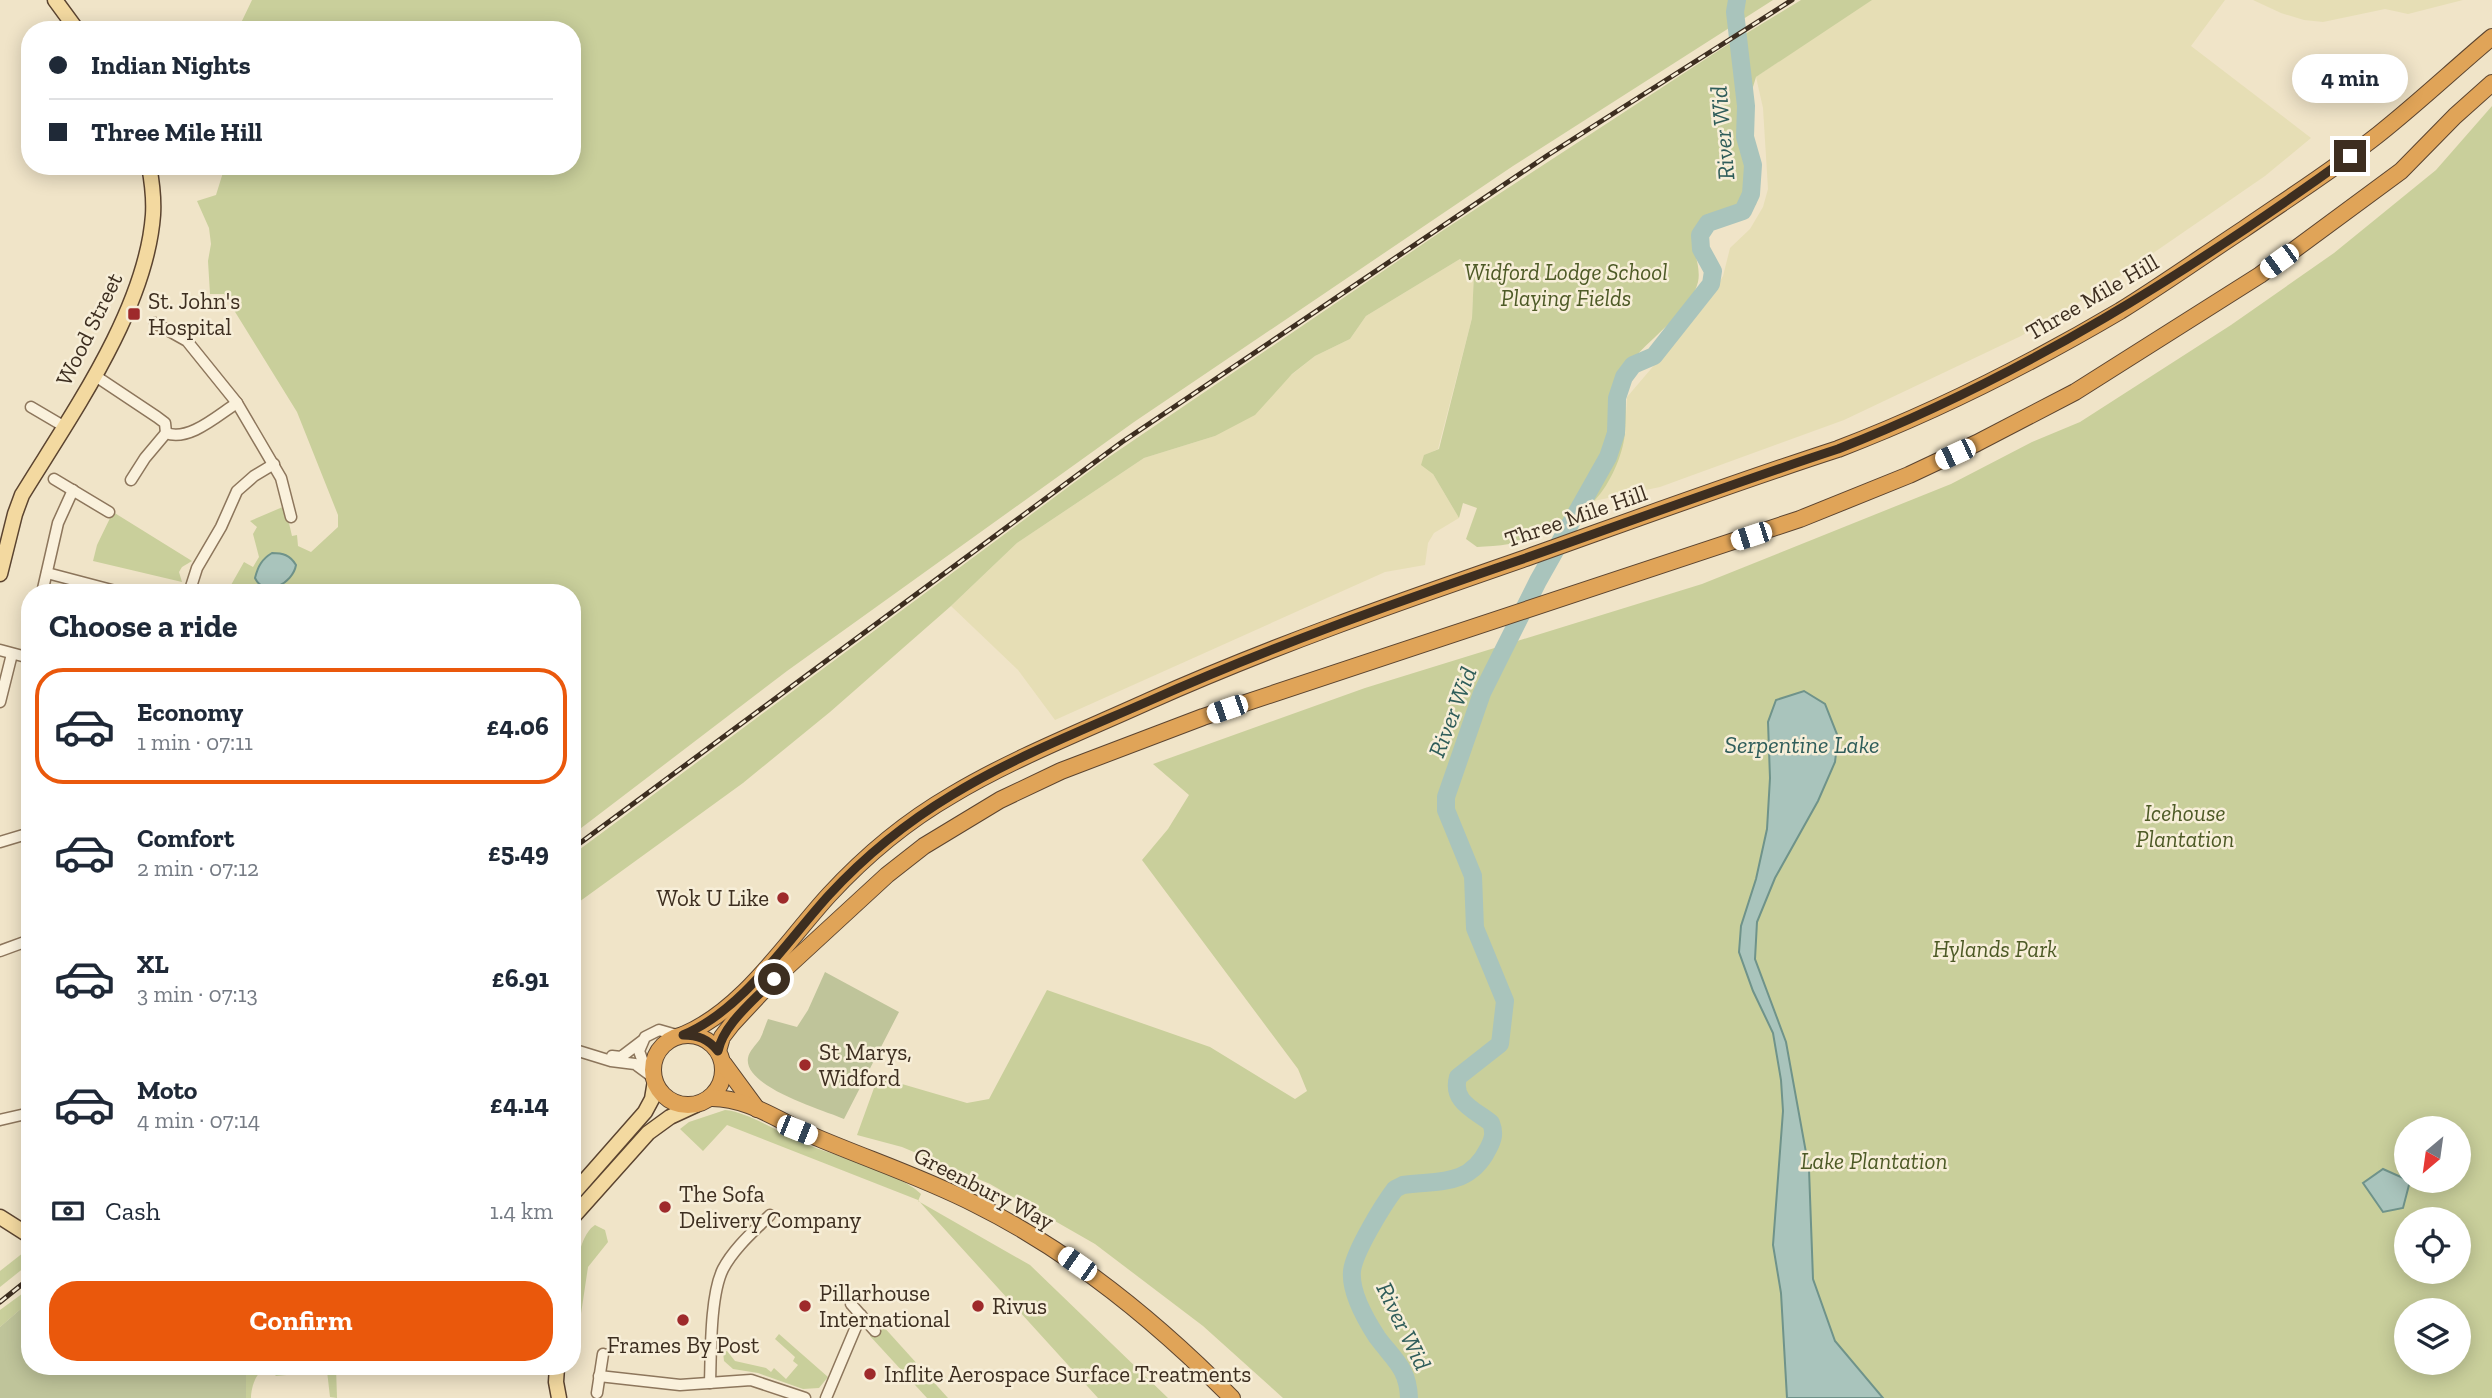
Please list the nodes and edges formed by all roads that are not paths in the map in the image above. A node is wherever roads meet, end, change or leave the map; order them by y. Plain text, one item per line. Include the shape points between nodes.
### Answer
1 (55, 0) edge
2 (70, 21) edge
3 (2492, 37) edge
4 (2492, 83) edge
5 (150, 175) edge
6 (155, 323) dead end
7 (94, 375) junction
8 (237, 403) junction
9 (31, 407) dead end
10 (65, 427) junction
11 (166, 433) junction
12 (274, 464) junction
13 (54, 479) dead end
14 (131, 480) dead end
15 (73, 490) junction
16 (109, 512) dead end
17 (291, 517) dead end
18 (47, 573) junction
19 (0, 574) edge
20 (44, 584) edge
21 (72, 584) edge
22 (192, 584) edge
23 (0, 650) edge
24 (12, 654) junction
25 (21, 656) edge
26 (0, 702) edge
27 (21, 836) edge
28 (0, 842) edge
29 (21, 943) edge
30 (0, 951) edge
31 (682, 1036) junction
32 (642, 1041) junction
33 (581, 1051) edge
34 (592, 1054) junction
35 (720, 1056) junction
36 (652, 1077) junction
37 (703, 1101) junction
38 (757, 1108) junction
39 (21, 1116) edge
40 (0, 1120) edge
41 (581, 1185) edge
42 (581, 1208) edge
43 (769, 1215) dead end
44 (0, 1217) edge
45 (21, 1230) edge
46 (851, 1304) dead end
47 (861, 1315) junction
48 (875, 1331) dead end
49 (603, 1354) dead end
50 (556, 1375) edge
51 (600, 1376) junction
52 (710, 1383) junction
53 (597, 1392) dead end
54 (559, 1398) edge
55 (805, 1398) edge
56 (826, 1398) edge
57 (1232, 1398) edge

1 - 2 main road
3 - 31 highway, Three Mile Hill via 2332,169 2122,309 1963,394 1869,437 1242,660 1037,751 951,795 863,861 738,998
4 - 35 highway via 2401,171 2260,275 2063,398 1977,443 1847,501 1148,737 990,805 924,846 838,918 732,1024 722,1037
5 - 7 main road, Wood Street via 153,214 140,278
6 - 8 street via 187,341
7 - 10 main road, Wood Street
7 - 11 street via 158,416
8 - 11 street via 186,434
8 - 12 street
9 - 10 street
10 - 19 main road, Wood Street via 22,495
11 - 14 street
12 - 17 street
12 - 22 street via 237,492
13 - 15 street
15 - 16 street
15 - 18 street via 58,523
18 - 20 street
18 - 21 street
23 - 24 street
24 - 25 street
24 - 26 street
27 - 28 street
29 - 30 street
31 - 32 street via 659,1030
31 - 35 highway via 700,1037
31 - 36 highway via 666,1043 658,1053
32 - 34 street via 621,1057
32 - 36 street via 641,1058
33 - 34 street
34 - 36 street via 635,1064
35 - 37 highway via 722,1082
35 - 38 highway, Greenbury Way
36 - 37 highway via 672,1101 681,1105
36 - 41 main road via 652,1099 645,1112
37 - 38 highway, Greenbury Way via 728,1100
37 - 42 main road via 648,1133
38 - 57 highway, Greenbury Way via 797,1130 946,1189 1032,1235 1130,1305
39 - 40 street
43 - 52 street via 722,1271
44 - 45 main road
46 - 47 street
47 - 48 street
47 - 56 street
49 - 51 street
50 - 54 main road
51 - 52 street via 680,1385
51 - 53 street
52 - 55 street via 751,1380

